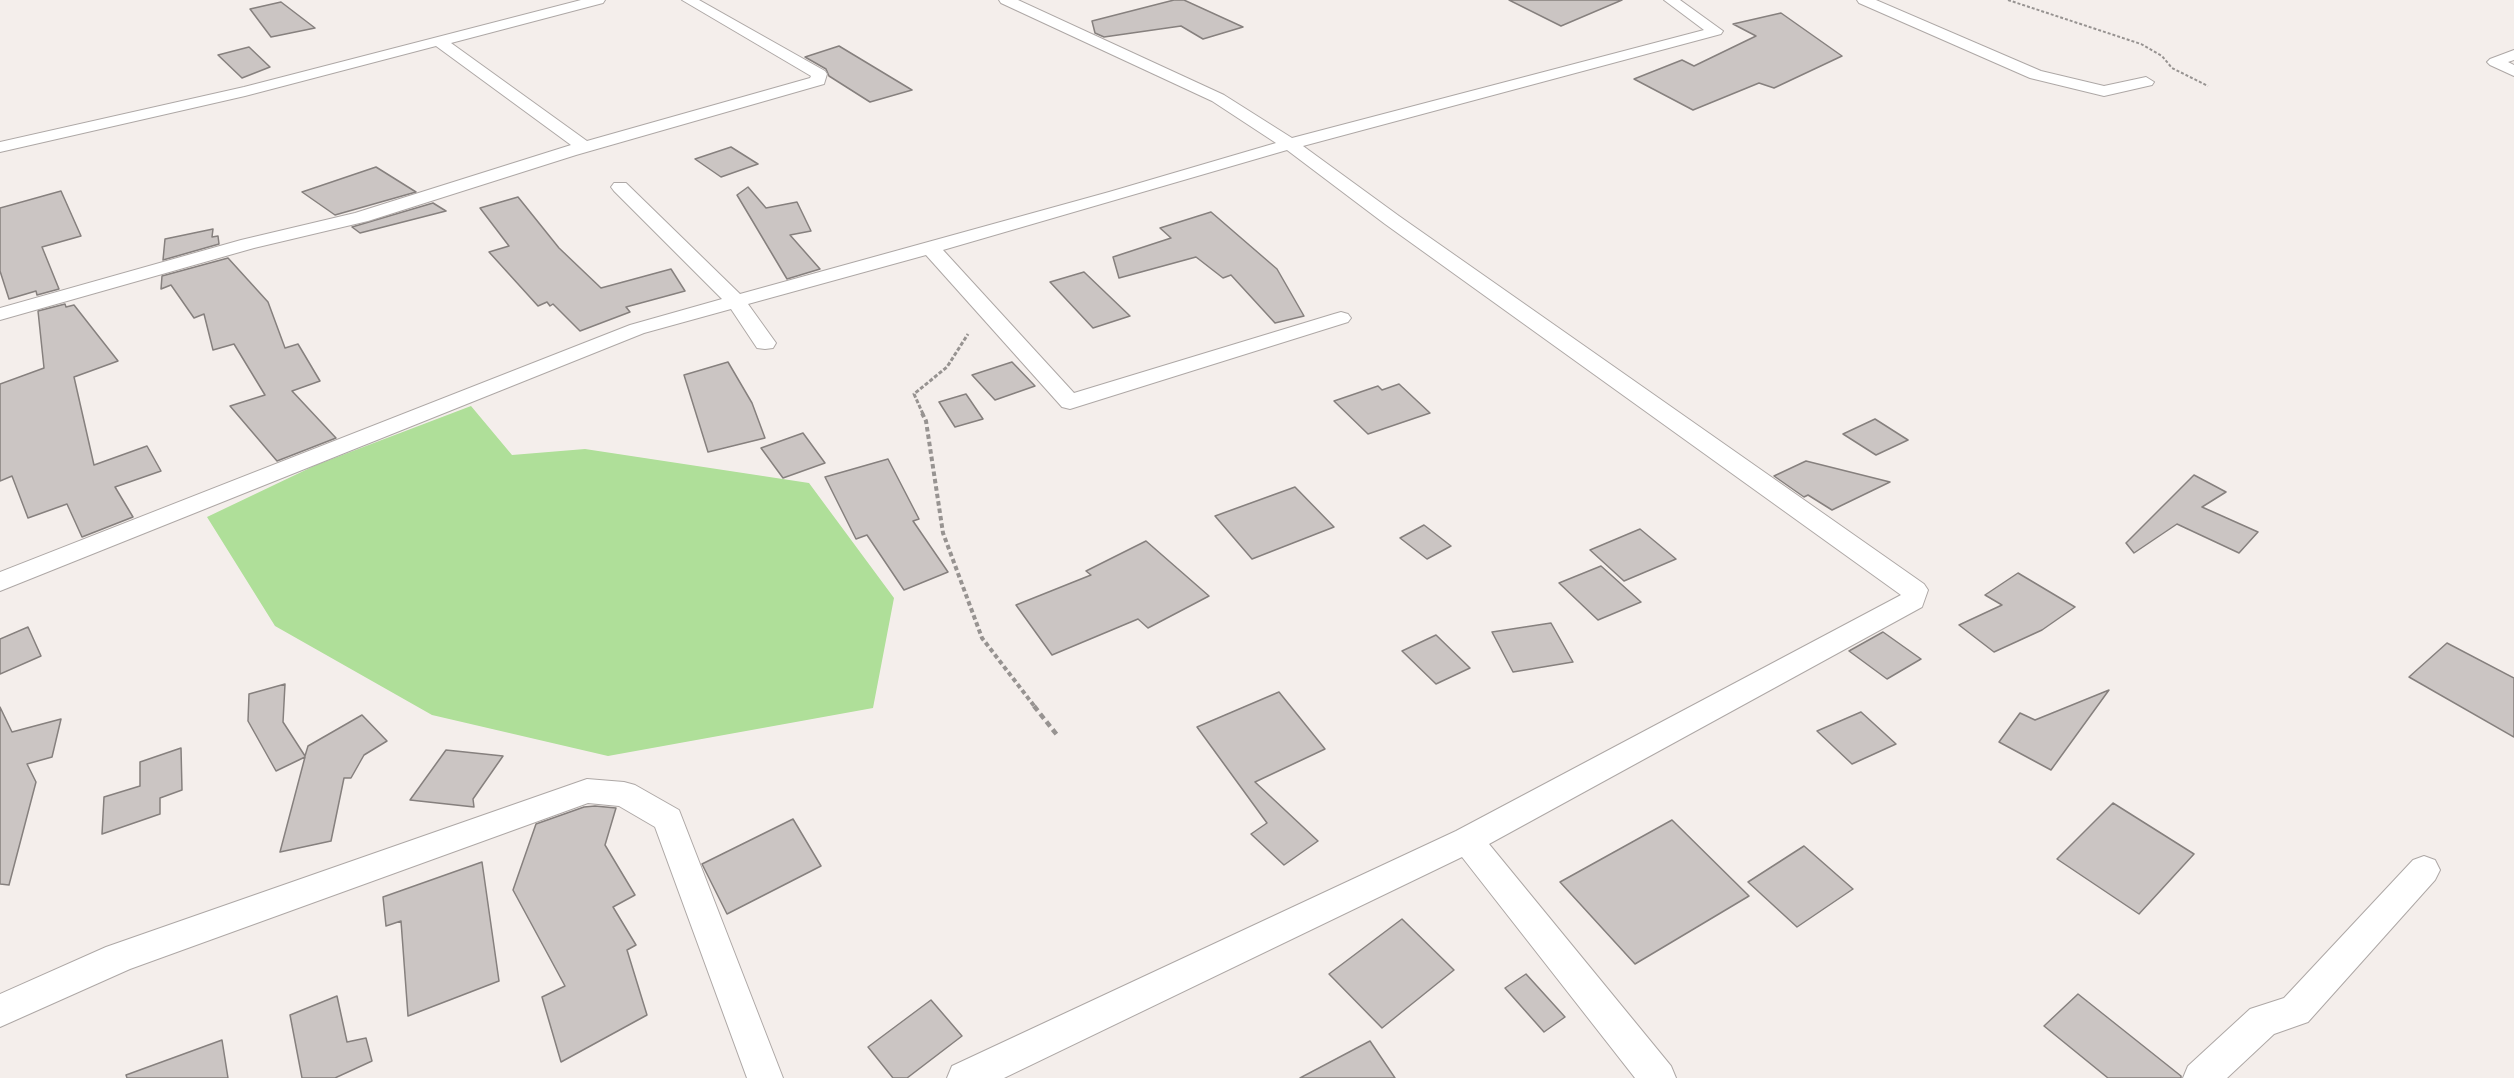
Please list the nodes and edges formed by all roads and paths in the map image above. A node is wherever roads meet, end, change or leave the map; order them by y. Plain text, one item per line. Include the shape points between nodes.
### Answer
1 (598, 0) edge
2 (688, 0) edge
3 (1006, 0) edge
4 (1671, 0) edge
5 (1864, 0) edge
6 (2010, 0) edge
7 (439, 41) junction
8 (2514, 55) edge
9 (2514, 71) edge
10 (2146, 82) dead end
11 (2208, 86) dead end
12 (1291, 145) junction
13 (0, 147) edge
14 (584, 147) junction
15 (620, 187) dead end
16 (930, 248) junction
17 (736, 302) junction
18 (0, 314) edge
19 (1341, 318) dead end
20 (969, 334) dead end
21 (765, 343) dead end
22 (0, 582) edge
23 (1057, 735) dead end
24 (1467, 840) junction
25 (2424, 870) dead end
26 (0, 1011) edge
27 (765, 1078) edge
28 (966, 1078) edge
29 (1658, 1078) edge
30 (2201, 1078) edge

1 - 7 street
2 - 14 street via 819,74 818,81
3 - 12 street via 1218,98
4 - 12 street via 1716,31 1609,63
5 - 10 street via 2036,75 2104,91
6 - 11 path via 2141,44 2162,56 2172,68
7 - 13 street via 245,91
7 - 14 street
8 - 9 street via 2495,62
12 - 16 street
12 - 24 street via 1915,590 1913,600
14 - 18 street via 361,217 248,244
15 - 17 street
16 - 17 street
16 - 19 street via 1070,402
17 - 21 street
17 - 22 street via 638,329
20 - 23 path via 948,368 914,394 926,421 943,533 982,638
24 - 28 street
24 - 29 street
25 - 30 street via 2295,1011 2263,1021
26 - 27 street via 118,958 587,790 624,794 668,819

